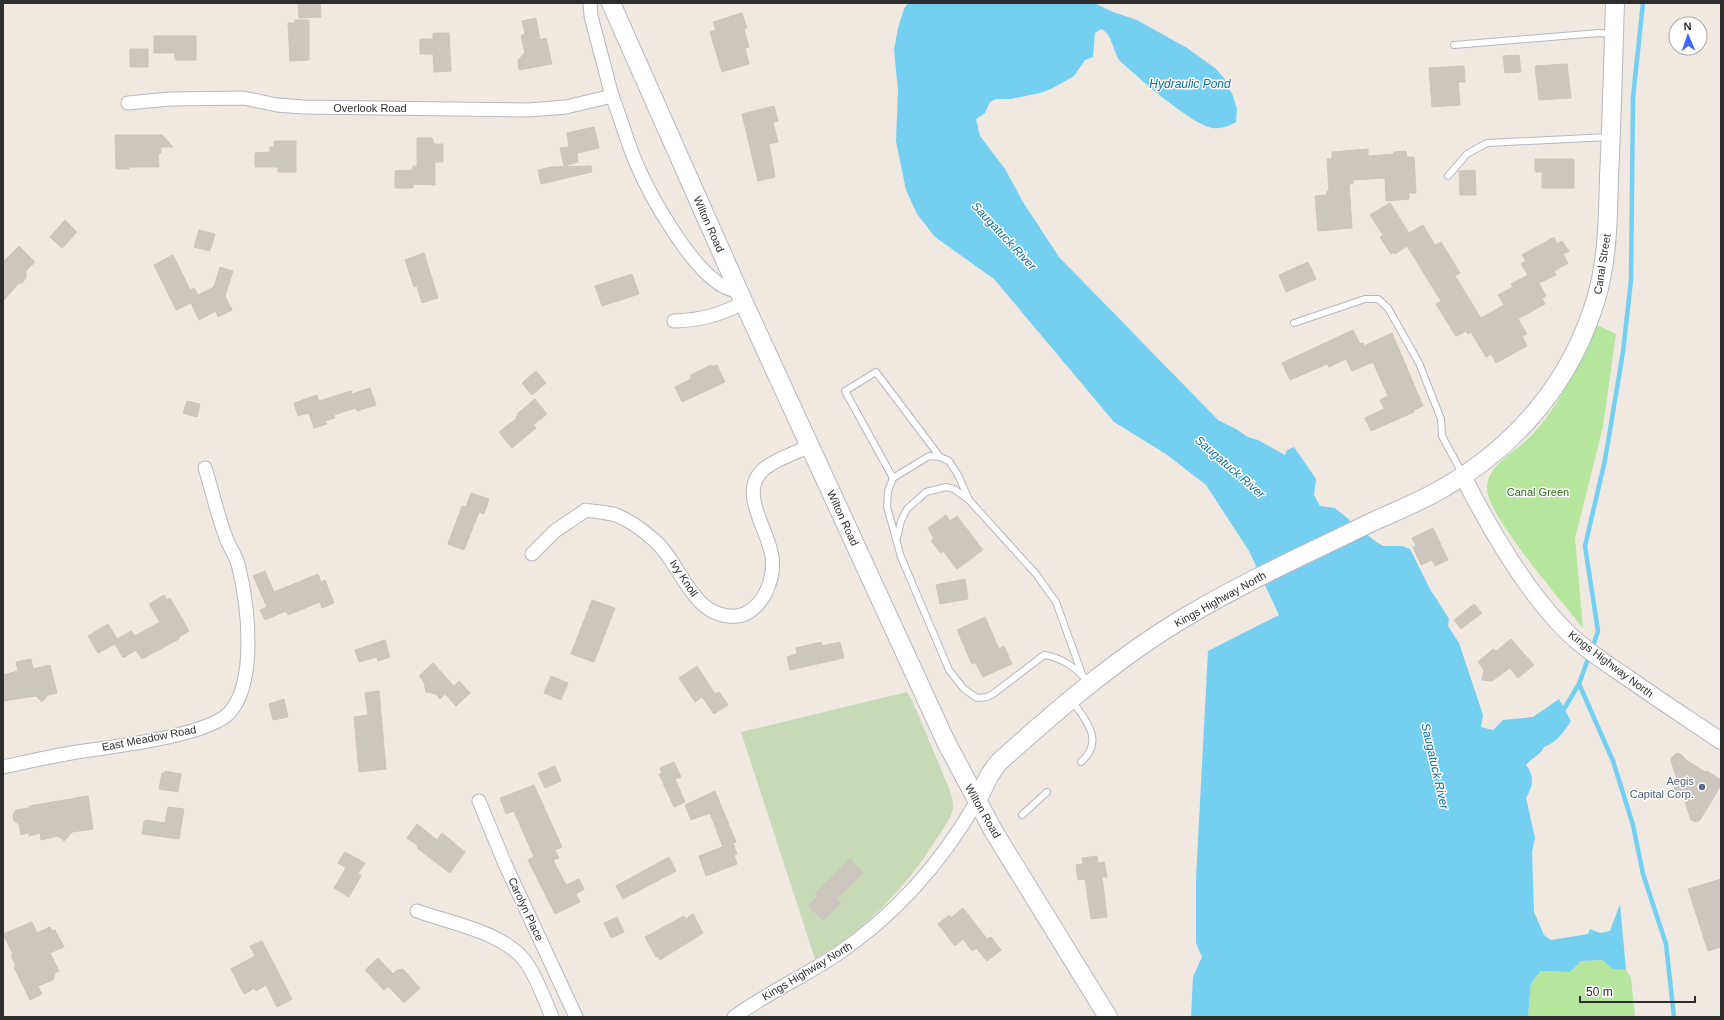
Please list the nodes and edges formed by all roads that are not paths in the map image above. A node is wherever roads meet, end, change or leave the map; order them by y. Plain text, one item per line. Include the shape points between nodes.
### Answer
1 (590, 3) edge
2 (611, 3) edge
3 (1615, 3) edge
4 (1614, 34) junction
5 (1454, 45) dead end
6 (612, 96) junction
7 (128, 103) dead end
8 (1611, 137) junction
9 (1448, 176) dead end
10 (742, 298) junction
11 (674, 321) dead end
12 (1294, 324) dead end
13 (810, 446) junction
14 (940, 457) junction
15 (205, 468) dead end
16 (1463, 476) junction
17 (894, 478) junction
18 (969, 500) junction
19 (896, 539) junction
20 (532, 554) dead end
21 (1086, 679) junction
22 (1070, 699) junction
23 (1721, 741) edge
24 (1081, 762) dead end
25 (3, 767) edge
26 (1047, 792) dead end
27 (479, 801) dead end
28 (976, 801) junction
29 (1022, 815) dead end
30 (417, 911) dead end
31 (552, 1017) edge
32 (576, 1017) edge
33 (734, 1017) edge
34 (1108, 1017) edge

1 - 6 street via 591,16
2 - 10 main road, Wilton Road
3 - 4 main road, Canal Street
4 - 5 lane via 1599,33
4 - 8 main road, Canal Street
6 - 7 street, Overlook Road via 566,107 529,110 303,107 244,98 170,99
6 - 10 street via 637,165 673,230 716,282
8 - 9 lane via 1487,143 1467,154
8 - 16 main road, Canal Street via 1605,256 1598,294 1584,333 1559,381 1531,419 1502,447
10 - 11 street via 718,315
10 - 13 main road, Wilton Road
12 - 16 lane via 1365,299 1378,299 1388,308 1419,363 1441,419 1442,436
13 - 20 street, Ivy Knoll via 765,468 754,482 753,494 771,551 772,570 769,584 760,602 741,616 717,614 704,606 693,595 668,553 654,540 616,515 586,510 554,531
13 - 28 main road, Wilton Road via 946,742
14 - 17 lane via 928,456
14 - 17 lane via 876,372 845,391
14 - 18 lane via 950,461
15 - 25 street, East Meadow Road via 225,536 238,564 247,619 243,687 236,704 220,721 178,735
16 - 21 main road, Kings Highway North via 1253,580
16 - 23 street, Kings Highway North via 1489,523 1532,589 1574,638 1620,673
17 - 19 lane via 888,492 887,507
18 - 19 lane via 954,489 946,487 926,492 907,509
18 - 21 lane via 1036,574 1056,602
19 - 21 lane via 901,557 949,670 955,680 970,694 982,698 993,694 1044,655 1055,656
21 - 22 main road, Kings Highway North
22 - 24 lane via 1091,728 1089,755
22 - 28 main road, Kings Highway North via 998,763
26 - 29 lane
27 - 32 street, Carolyn Place via 505,864
28 - 33 street, Kings Highway North via 958,834 918,882 881,920 835,955
28 - 34 main road, Wilton Road
30 - 31 street via 485,934 512,948 529,967

